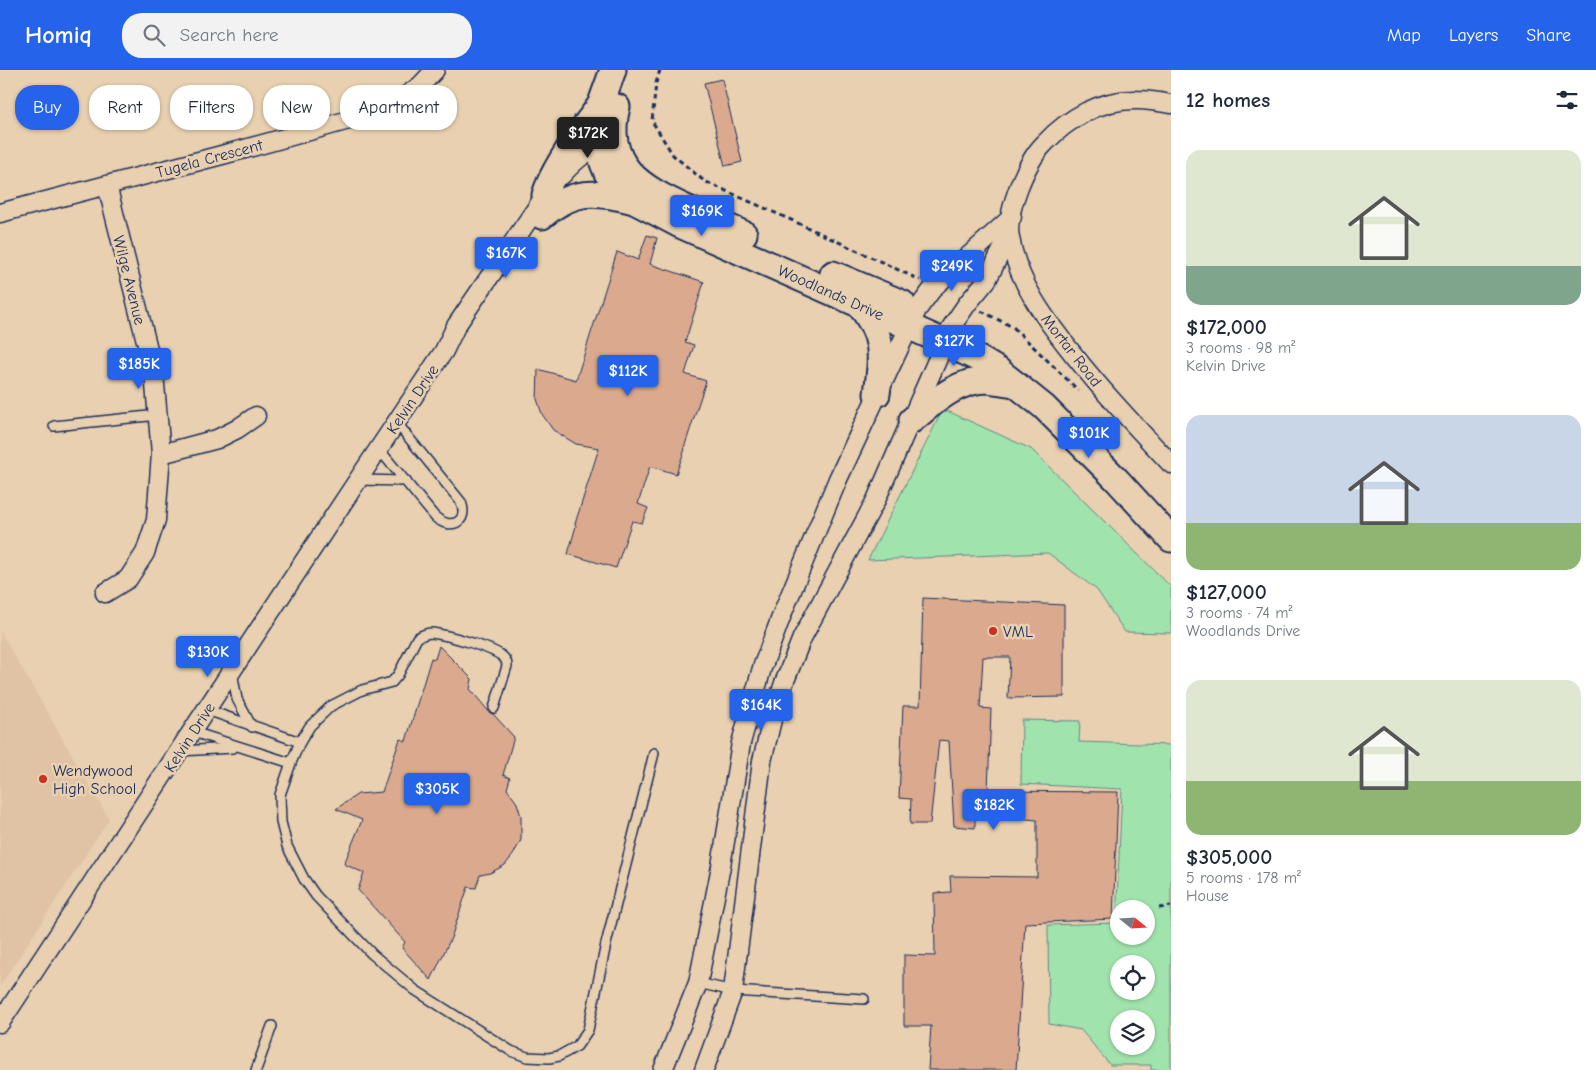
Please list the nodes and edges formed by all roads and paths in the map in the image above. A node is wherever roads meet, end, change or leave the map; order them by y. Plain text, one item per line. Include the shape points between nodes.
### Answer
1 (435, 70) edge
2 (613, 70) edge
3 (626, 70) edge
4 (1171, 104) edge
5 (600, 106) junction
6 (607, 146) junction
7 (107, 185) junction
8 (634, 202) junction
9 (543, 206) junction
10 (0, 213) edge
11 (1012, 217) junction
12 (1009, 236) junction
13 (858, 303) junction
14 (913, 318) junction
15 (948, 334) junction
16 (1018, 385) junction
17 (876, 394) junction
18 (158, 415) junction
19 (256, 416) dead end
20 (912, 420) junction
21 (396, 422) junction
22 (54, 426) dead end
23 (378, 448) junction
24 (161, 454) junction
25 (1171, 464) edge
26 (358, 480) junction
27 (406, 482) junction
28 (1171, 527) edge
29 (1171, 539) edge
30 (104, 594) dead end
31 (232, 671) junction
32 (494, 708) dead end
33 (207, 710) junction
34 (252, 727) junction
35 (193, 732) junction
36 (300, 742) junction
37 (236, 747) junction
38 (180, 751) junction
39 (654, 754) dead end
40 (290, 763) junction
41 (1171, 906) edge
42 (1159, 908) dead end
43 (698, 983) junction
44 (733, 991) junction
45 (864, 999) dead end
46 (0, 1024) edge
47 (272, 1026) dead end
48 (256, 1070) edge
49 (663, 1070) edge
50 (704, 1070) edge

1 - 7 street, Tugela Crescent via 406,96 349,120
2 - 5 main road
3 - 6 main road
4 - 11 street, Mortar Road via 1118,101 1093,108 1066,123 1038,150 1027,167
5 - 6 main road via 596,128
5 - 9 main road via 547,188
6 - 8 main road, Woodlands Drive via 607,173
6 - 9 street, Kelvin Drive via 571,165
6 - 14 main road, Woodlands Drive via 634,178 655,194
7 - 10 street, Tugela Crescent
7 - 18 street, Wilge Avenue via 154,373
8 - 9 main road via 614,196 587,194
8 - 13 main road, Woodlands Drive
9 - 21 street, Kelvin Drive via 461,318 444,351
11 - 12 street, Mortar Road
11 - 14 street via 934,287
12 - 15 street via 987,280
12 - 25 street, Mortar Road via 1023,280 1046,320 1089,374
13 - 14 main road, Woodlands Drive
13 - 17 main road via 871,321 879,341 881,355
14 - 15 main road, Woodlands Drive
14 - 17 street
15 - 16 main road, Woodlands Drive via 978,359
15 - 20 street
15 - 28 main road, Woodlands Drive via 991,349 1026,373 1102,443
16 - 20 main road via 988,380 963,384
16 - 29 main road, Woodlands Drive via 1116,479
17 - 43 street via 762,668 740,742 722,866
18 - 22 lane
18 - 24 street, Wilge Avenue
19 - 24 street via 217,439
20 - 44 street via 876,500 802,638 772,720 762,761
21 - 23 street, Kelvin Drive
21 - 27 lane via 461,502 461,517 450,525 439,520
23 - 26 street, Kelvin Drive
23 - 27 lane
24 - 30 street, Wilge Avenue via 156,520 145,554 128,579
26 - 27 lane
26 - 31 street, Kelvin Drive
31 - 33 street, Kelvin Drive
31 - 34 lane via 237,699
32 - 36 lane via 506,660 471,643 423,634 417,638 392,682 362,690 331,706 310,726
33 - 34 lane
33 - 35 street, Kelvin Drive
34 - 36 lane
35 - 37 lane
35 - 38 street, Kelvin Drive
36 - 40 lane
37 - 38 lane
37 - 40 lane
38 - 46 street, Kelvin Drive
39 - 40 lane via 588,1030 577,1046 549,1058 528,1057 511,1051 415,990 372,954 316,896 287,846 281,822 280,795
41 - 42 path
43 - 44 lane
43 - 49 street
44 - 45 lane
44 - 50 street
47 - 48 lane

